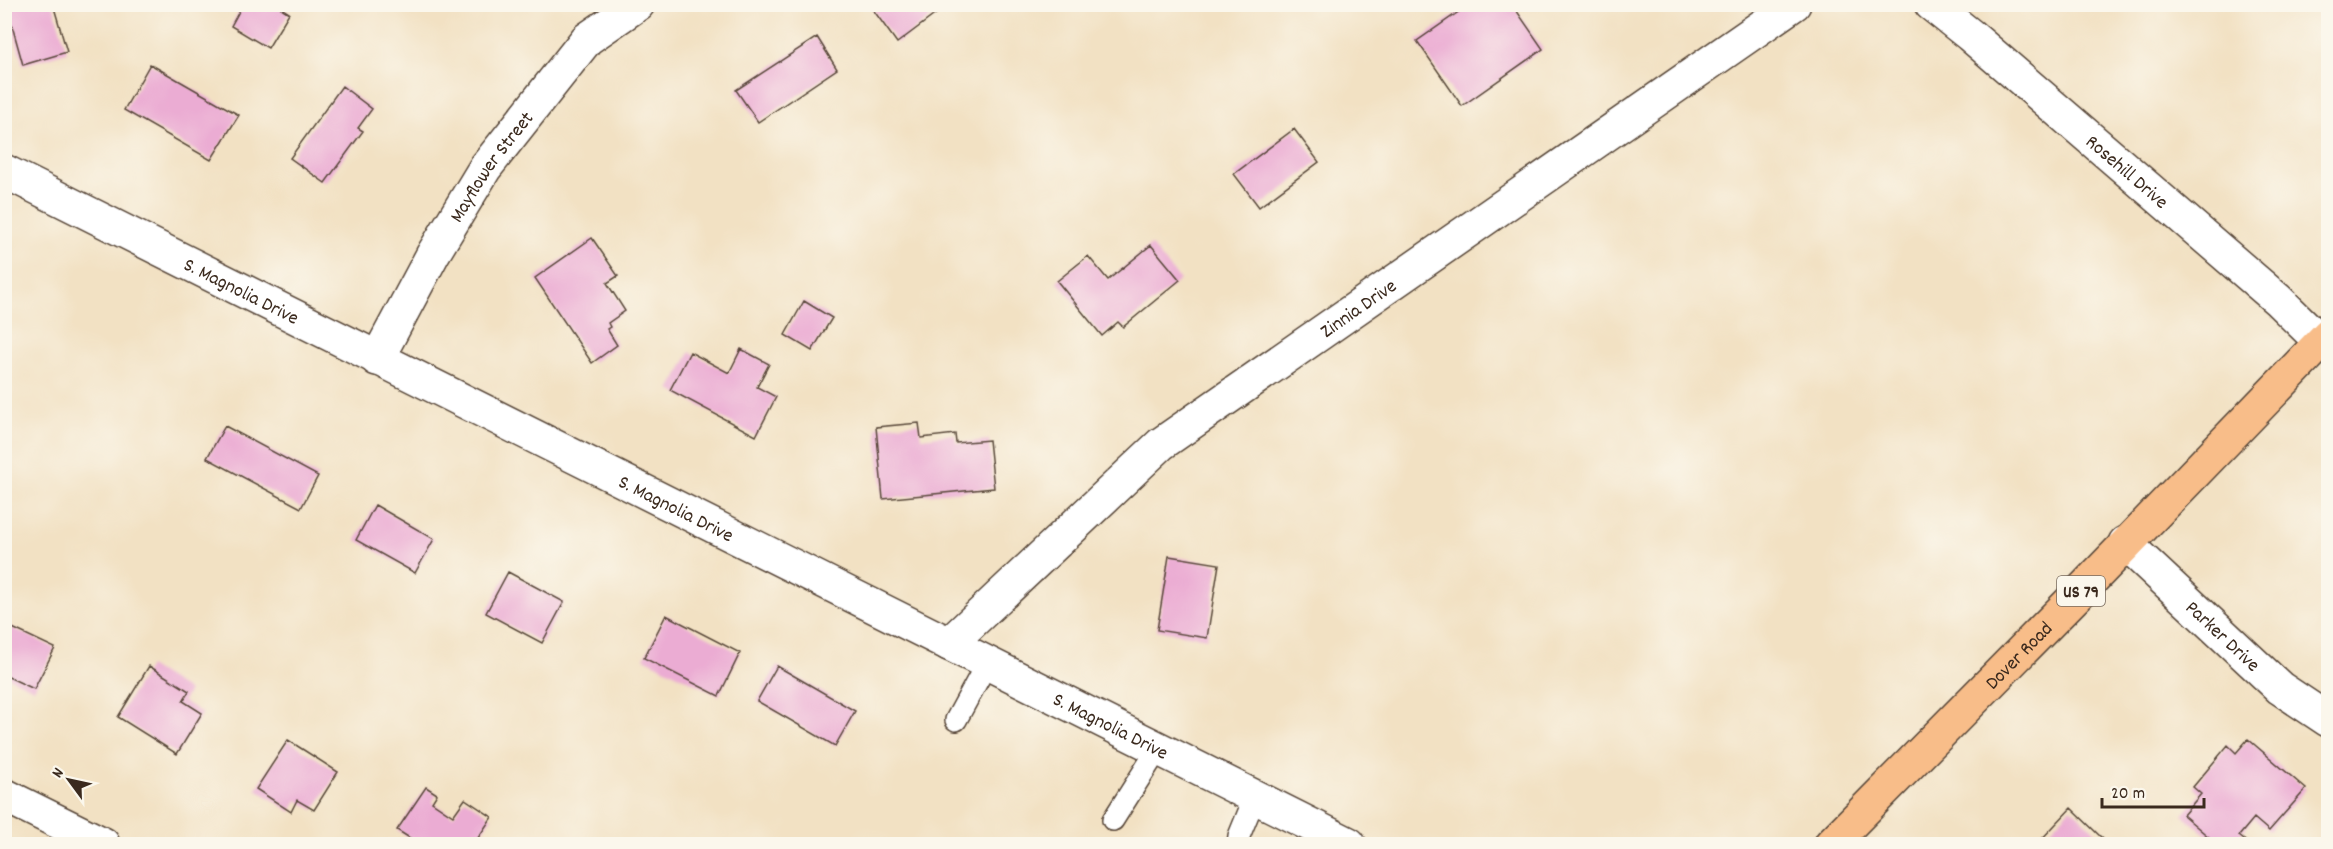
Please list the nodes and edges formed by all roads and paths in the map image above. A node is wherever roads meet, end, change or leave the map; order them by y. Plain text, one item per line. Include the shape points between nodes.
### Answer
1 (638, 4) edge
2 (1794, 4) edge
3 (1931, 4) edge
4 (4, 171) edge
5 (2325, 339) edge
6 (377, 359) junction
7 (2125, 543) junction
8 (949, 644) junction
9 (987, 663) junction
10 (956, 720) dead end
11 (2328, 720) edge
12 (1158, 749) junction
13 (4, 795) edge
14 (1255, 797) junction
15 (1113, 820) dead end
16 (104, 844) edge
17 (1238, 844) edge
18 (1349, 844) edge
19 (1831, 844) edge

1 - 6 street, Mayflower Street via 587,39 485,168
2 - 8 street, Zinnia Drive via 1161,444
3 - 5 street, Rosehill Drive
4 - 6 street, S. Magnolia Drive
5 - 7 main road, Dover Road / US 79
6 - 8 street, S. Magnolia Drive
7 - 11 street, Parker Drive via 2280,688
7 - 19 main road, Dover Road / US 79
8 - 9 street, S. Magnolia Drive
9 - 10 lane
9 - 12 street, S. Magnolia Drive
12 - 14 street, S. Magnolia Drive
12 - 15 lane
13 - 16 street
14 - 17 lane
14 - 18 street, S. Magnolia Drive

